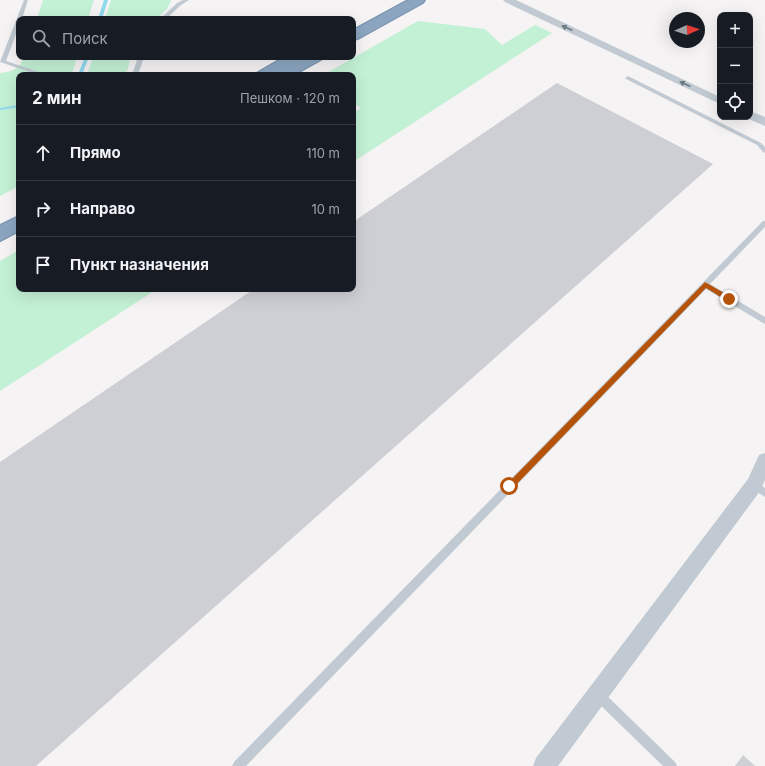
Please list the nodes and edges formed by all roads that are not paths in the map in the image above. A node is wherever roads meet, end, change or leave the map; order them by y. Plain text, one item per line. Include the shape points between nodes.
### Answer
1 (26, 0) edge
2 (186, 0) edge
3 (400, 0) edge
4 (418, 0) edge
5 (508, 0) edge
6 (20, 16) edge
7 (166, 16) edge
8 (356, 24) edge
9 (16, 27) edge
10 (356, 34) edge
11 (140, 60) edge
12 (290, 60) edge
13 (311, 60) edge
14 (35, 72) edge
15 (135, 72) edge
16 (268, 72) edge
17 (289, 72) edge
18 (628, 78) dead end
19 (717, 100) edge
20 (753, 116) edge
21 (765, 122) edge
22 (765, 151) edge
23 (16, 210) edge
24 (0, 219) edge
25 (765, 223) edge
26 (16, 225) edge
27 (0, 234) edge
28 (705, 285) junction
29 (765, 321) edge
30 (765, 461) edge
31 (759, 489) edge
32 (598, 695) junction
33 (238, 766) edge
34 (544, 766) edge
35 (670, 766) edge

1 - 6 lane
2 - 7 lane
3 - 8 highway
4 - 10 highway
19 -> 5 street
9 - 14 lane via 3,62
11 - 15 lane
12 - 16 highway
13 - 17 highway
18 - 22 lane via 759,144
20 - 21 street
23 - 24 highway
25 - 28 lane
26 - 27 highway
28 - 29 lane
28 - 33 lane
30 - 31 street
31 - 32 street
32 - 34 street
32 - 35 lane

